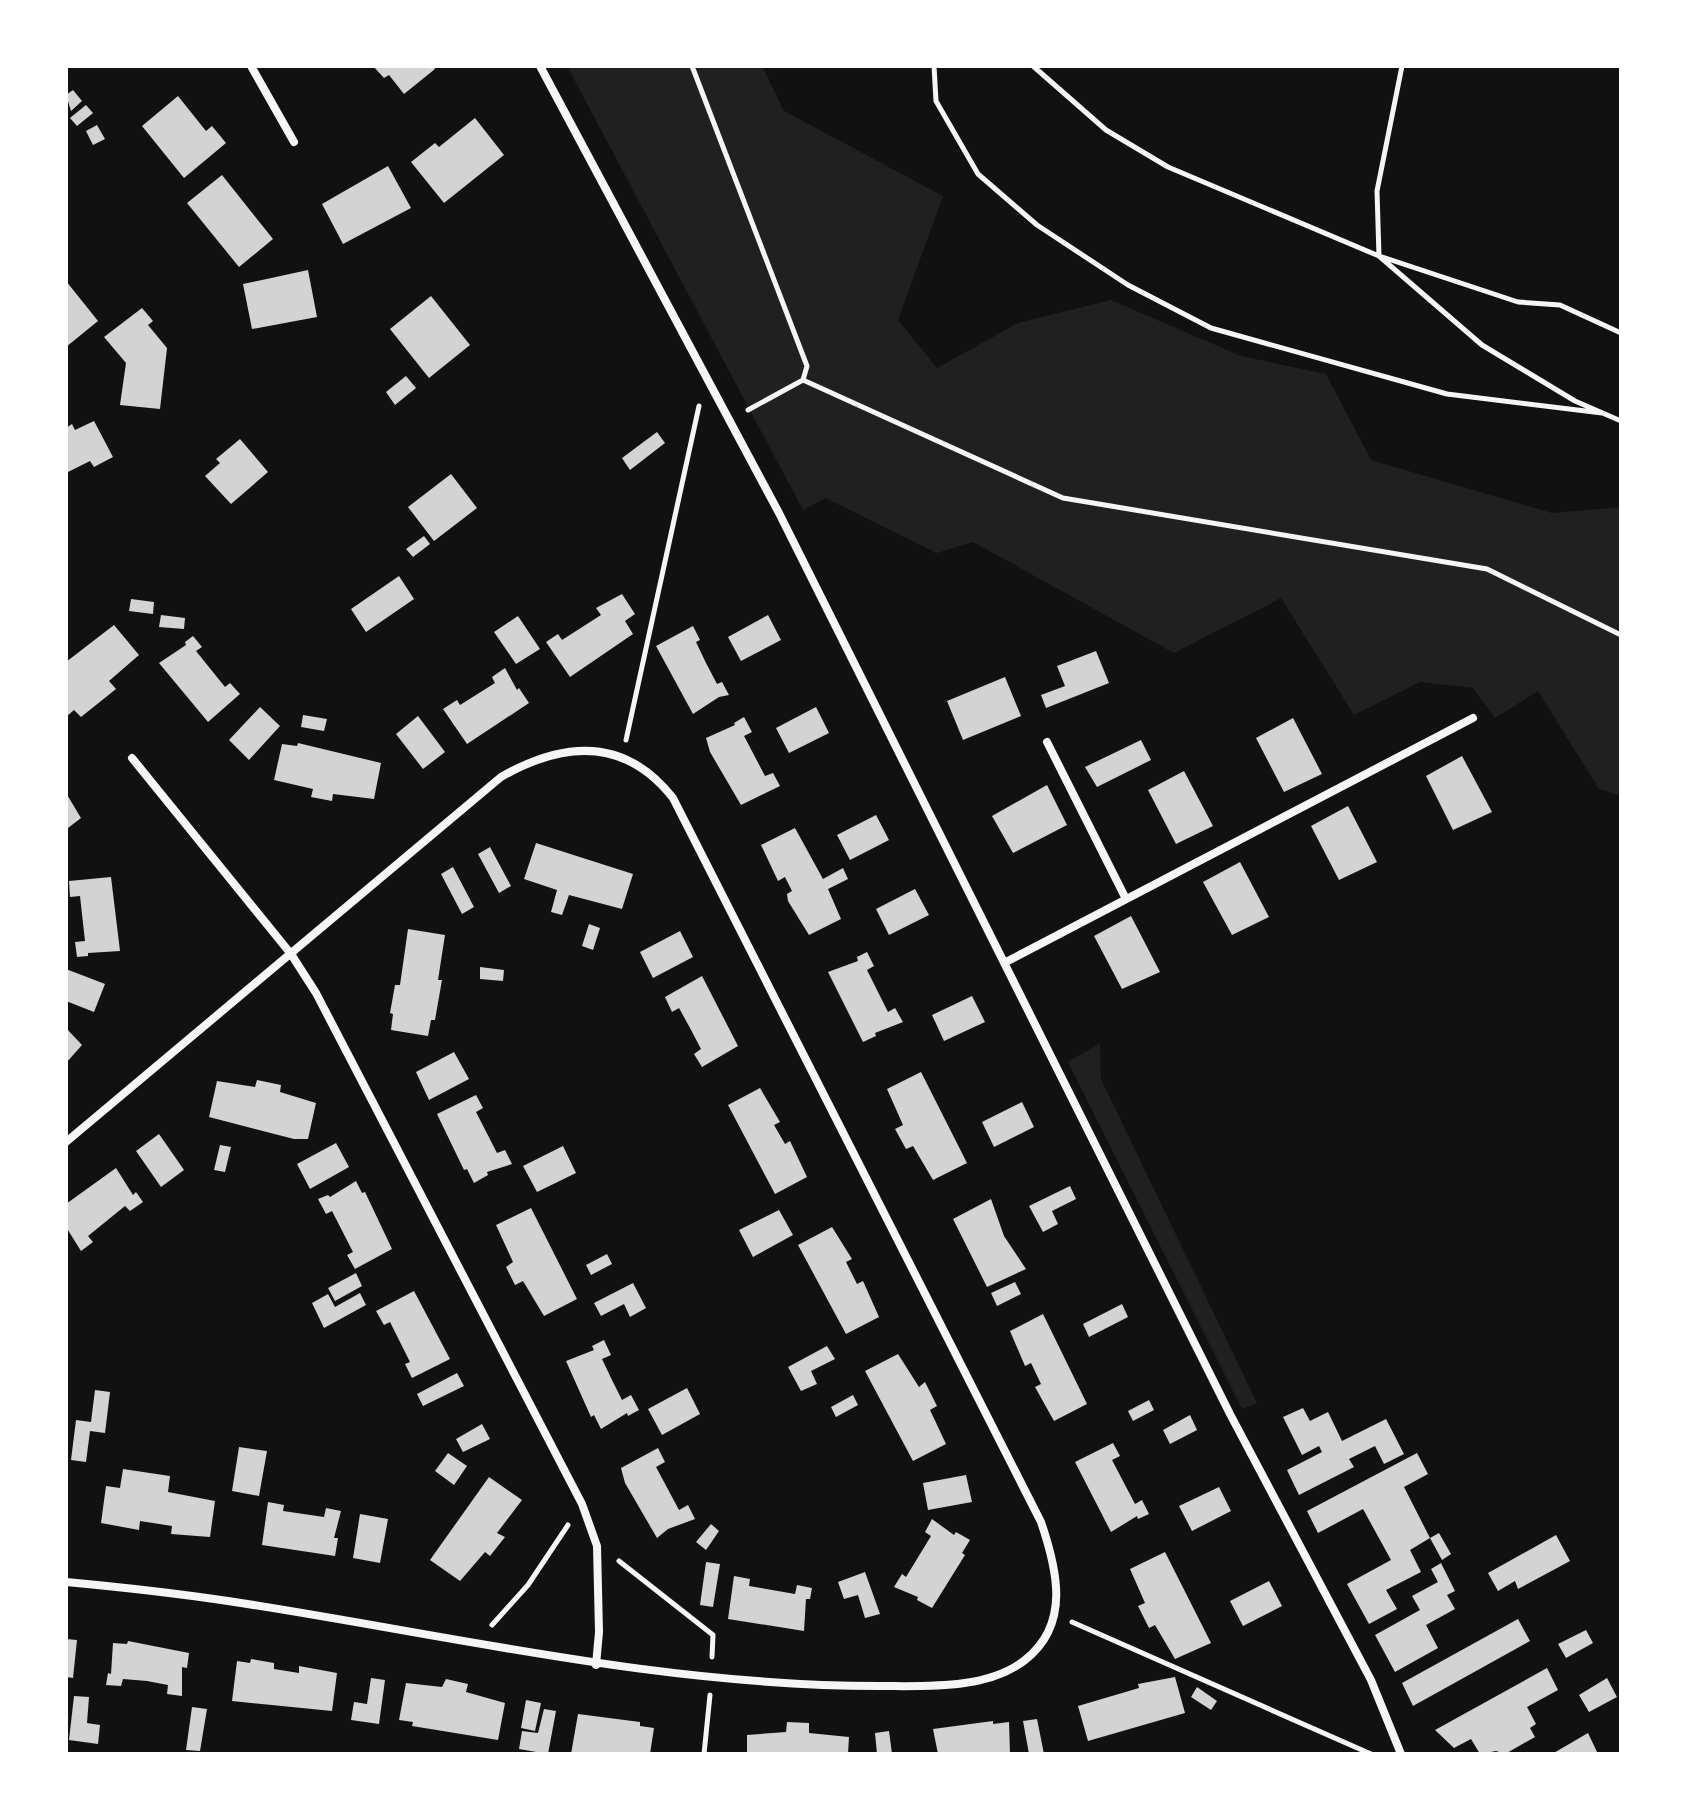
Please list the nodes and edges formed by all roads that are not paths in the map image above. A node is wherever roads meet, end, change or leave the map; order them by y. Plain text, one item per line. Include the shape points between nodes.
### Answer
1 (251, 66) edge
2 (540, 66) edge
3 (294, 142) dead end
4 (1473, 718) dead end
5 (1047, 742) dead end
6 (132, 758) dead end
7 (1126, 899) junction
8 (291, 954) junction
9 (1004, 963) junction
10 (66, 1142) edge
11 (66, 1582) edge
12 (596, 1665) junction
13 (1401, 1754) edge

1 - 3 street
2 - 9 street via 731,419
4 - 7 street
5 - 7 street
6 - 8 street
7 - 9 street
8 - 10 street
8 - 12 street via 582,1504 597,1546
8 - 12 street via 501,777 530,761 564,751 590,751 642,766 673,798 1041,1522 1055,1564 1055,1615 1045,1637 1025,1660 998,1675 926,1686 826,1686
9 - 13 street via 1230,1414 1371,1680
11 - 12 street via 228,1601

